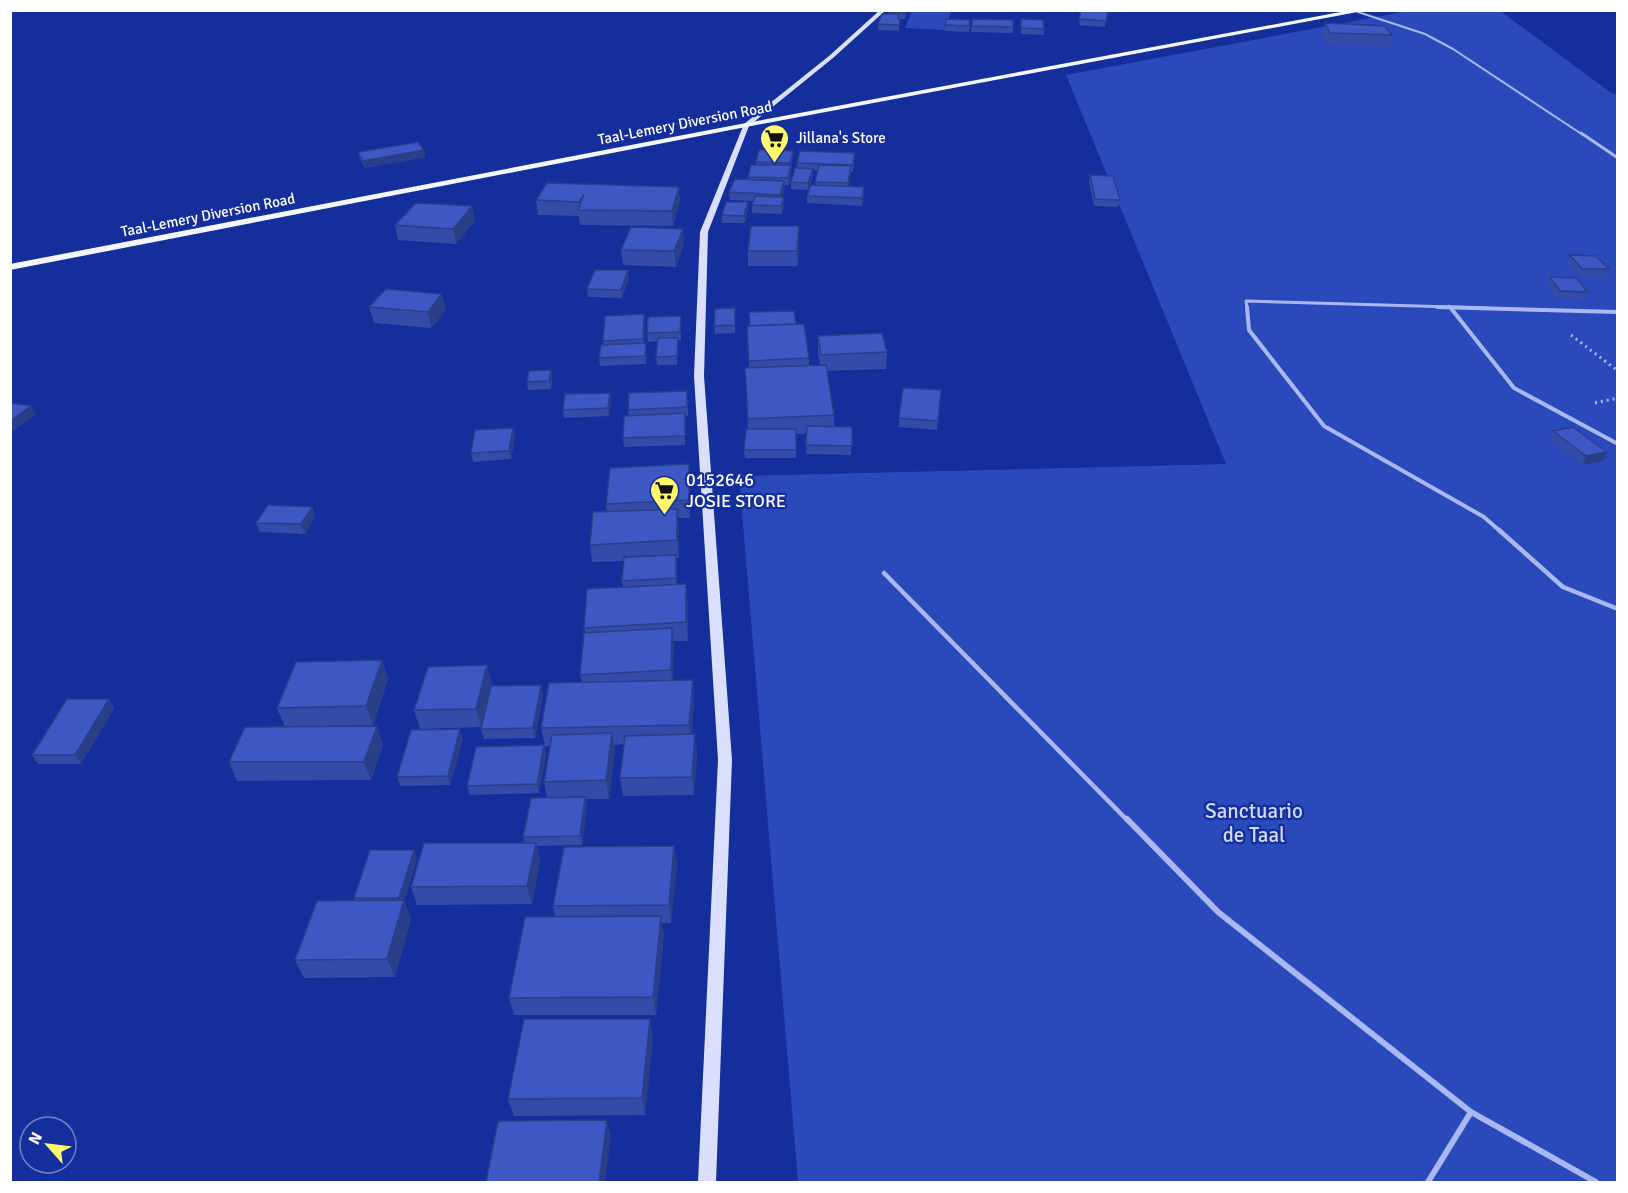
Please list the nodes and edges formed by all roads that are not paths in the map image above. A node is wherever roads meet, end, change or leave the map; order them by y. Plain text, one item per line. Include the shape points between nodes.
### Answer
1 (884, 10) edge
2 (1361, 11) edge
3 (746, 125) junction
4 (1617, 158) edge
5 (10, 267) edge
6 (1449, 306) junction
7 (1617, 312) edge
8 (1617, 444) edge
9 (884, 573) dead end
10 (1617, 609) edge
11 (1472, 1112) junction
12 (707, 1182) edge
13 (1428, 1182) edge
14 (1596, 1182) edge

1 - 3 street
2 - 3 main road, Taal-Lemery Diversion Road
2 - 4 lane via 1425,34 1453,49
3 - 5 main road, Taal-Lemery Diversion Road
3 - 12 street via 704,232 699,365 725,760
6 - 7 lane
6 - 8 lane via 1515,388
6 - 10 lane via 1246,302 1249,330 1324,426 1484,517 1563,586
9 - 11 lane via 1218,912
11 - 13 lane
11 - 14 lane

